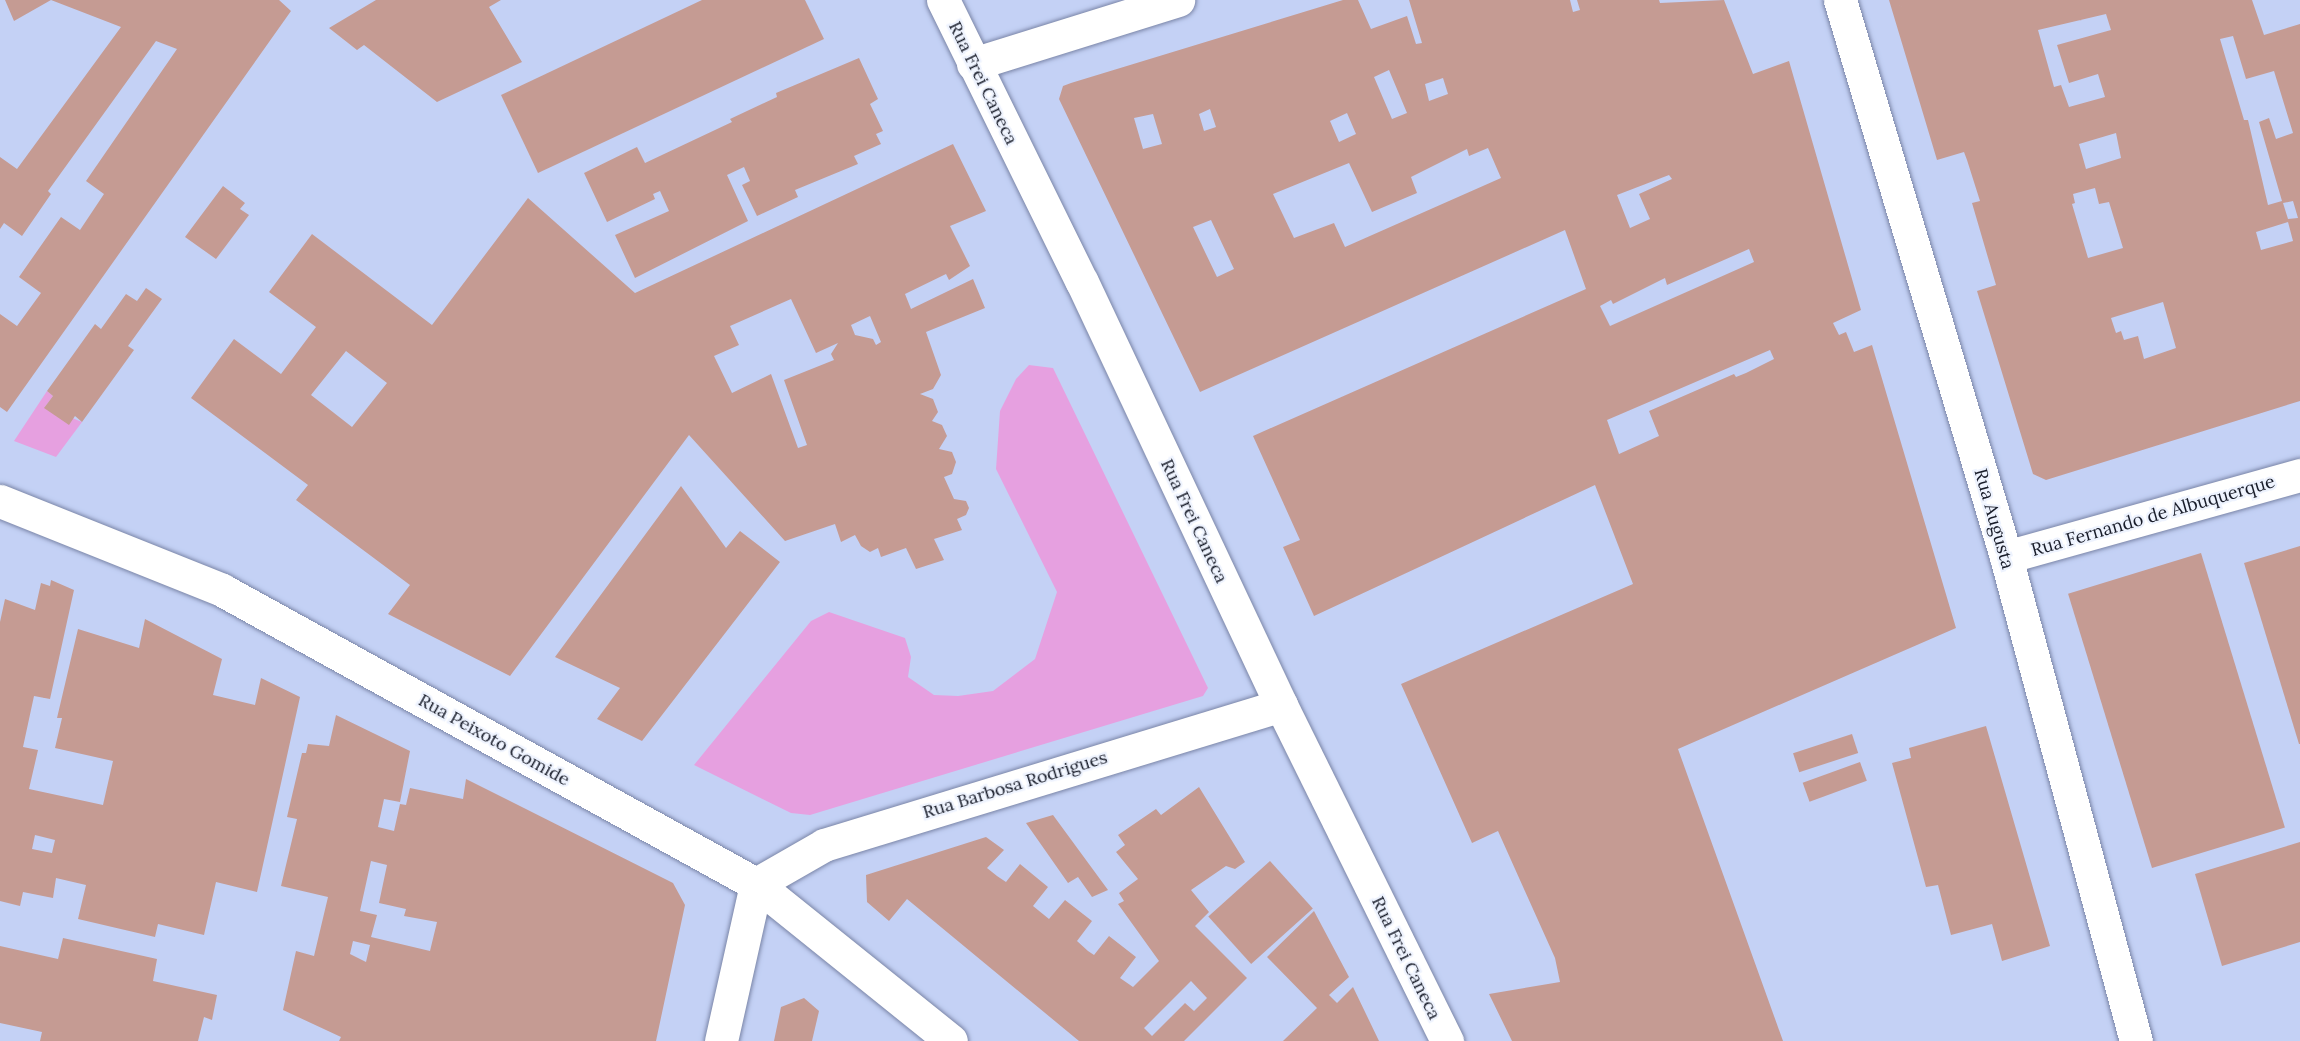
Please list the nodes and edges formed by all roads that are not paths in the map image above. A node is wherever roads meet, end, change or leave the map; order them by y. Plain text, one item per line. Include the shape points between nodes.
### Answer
1 (943, 0) edge
2 (1178, 0) edge
3 (1840, 0) edge
4 (973, 64) junction
5 (2300, 475) edge
6 (0, 501) edge
7 (2006, 557) junction
8 (1281, 705) junction
9 (756, 884) junction
10 (721, 1041) edge
11 (951, 1041) edge
12 (1447, 1041) edge
13 (2136, 1041) edge

1 - 4 street, Rua Frei Caneca
2 - 4 street
3 - 7 street, Rua Augusta
4 - 8 street, Rua Frei Caneca via 1082,282
5 - 7 street, Rua Fernando de Albuquerque
6 - 9 street, Rua Peixoto Gomide via 222,590
7 - 13 street, Rua Augusta
8 - 9 street, Rua Barbosa Rodrigues via 824,845
8 - 12 street, Rua Frei Caneca
9 - 10 street
9 - 11 street, Rua Peixoto Gomide

